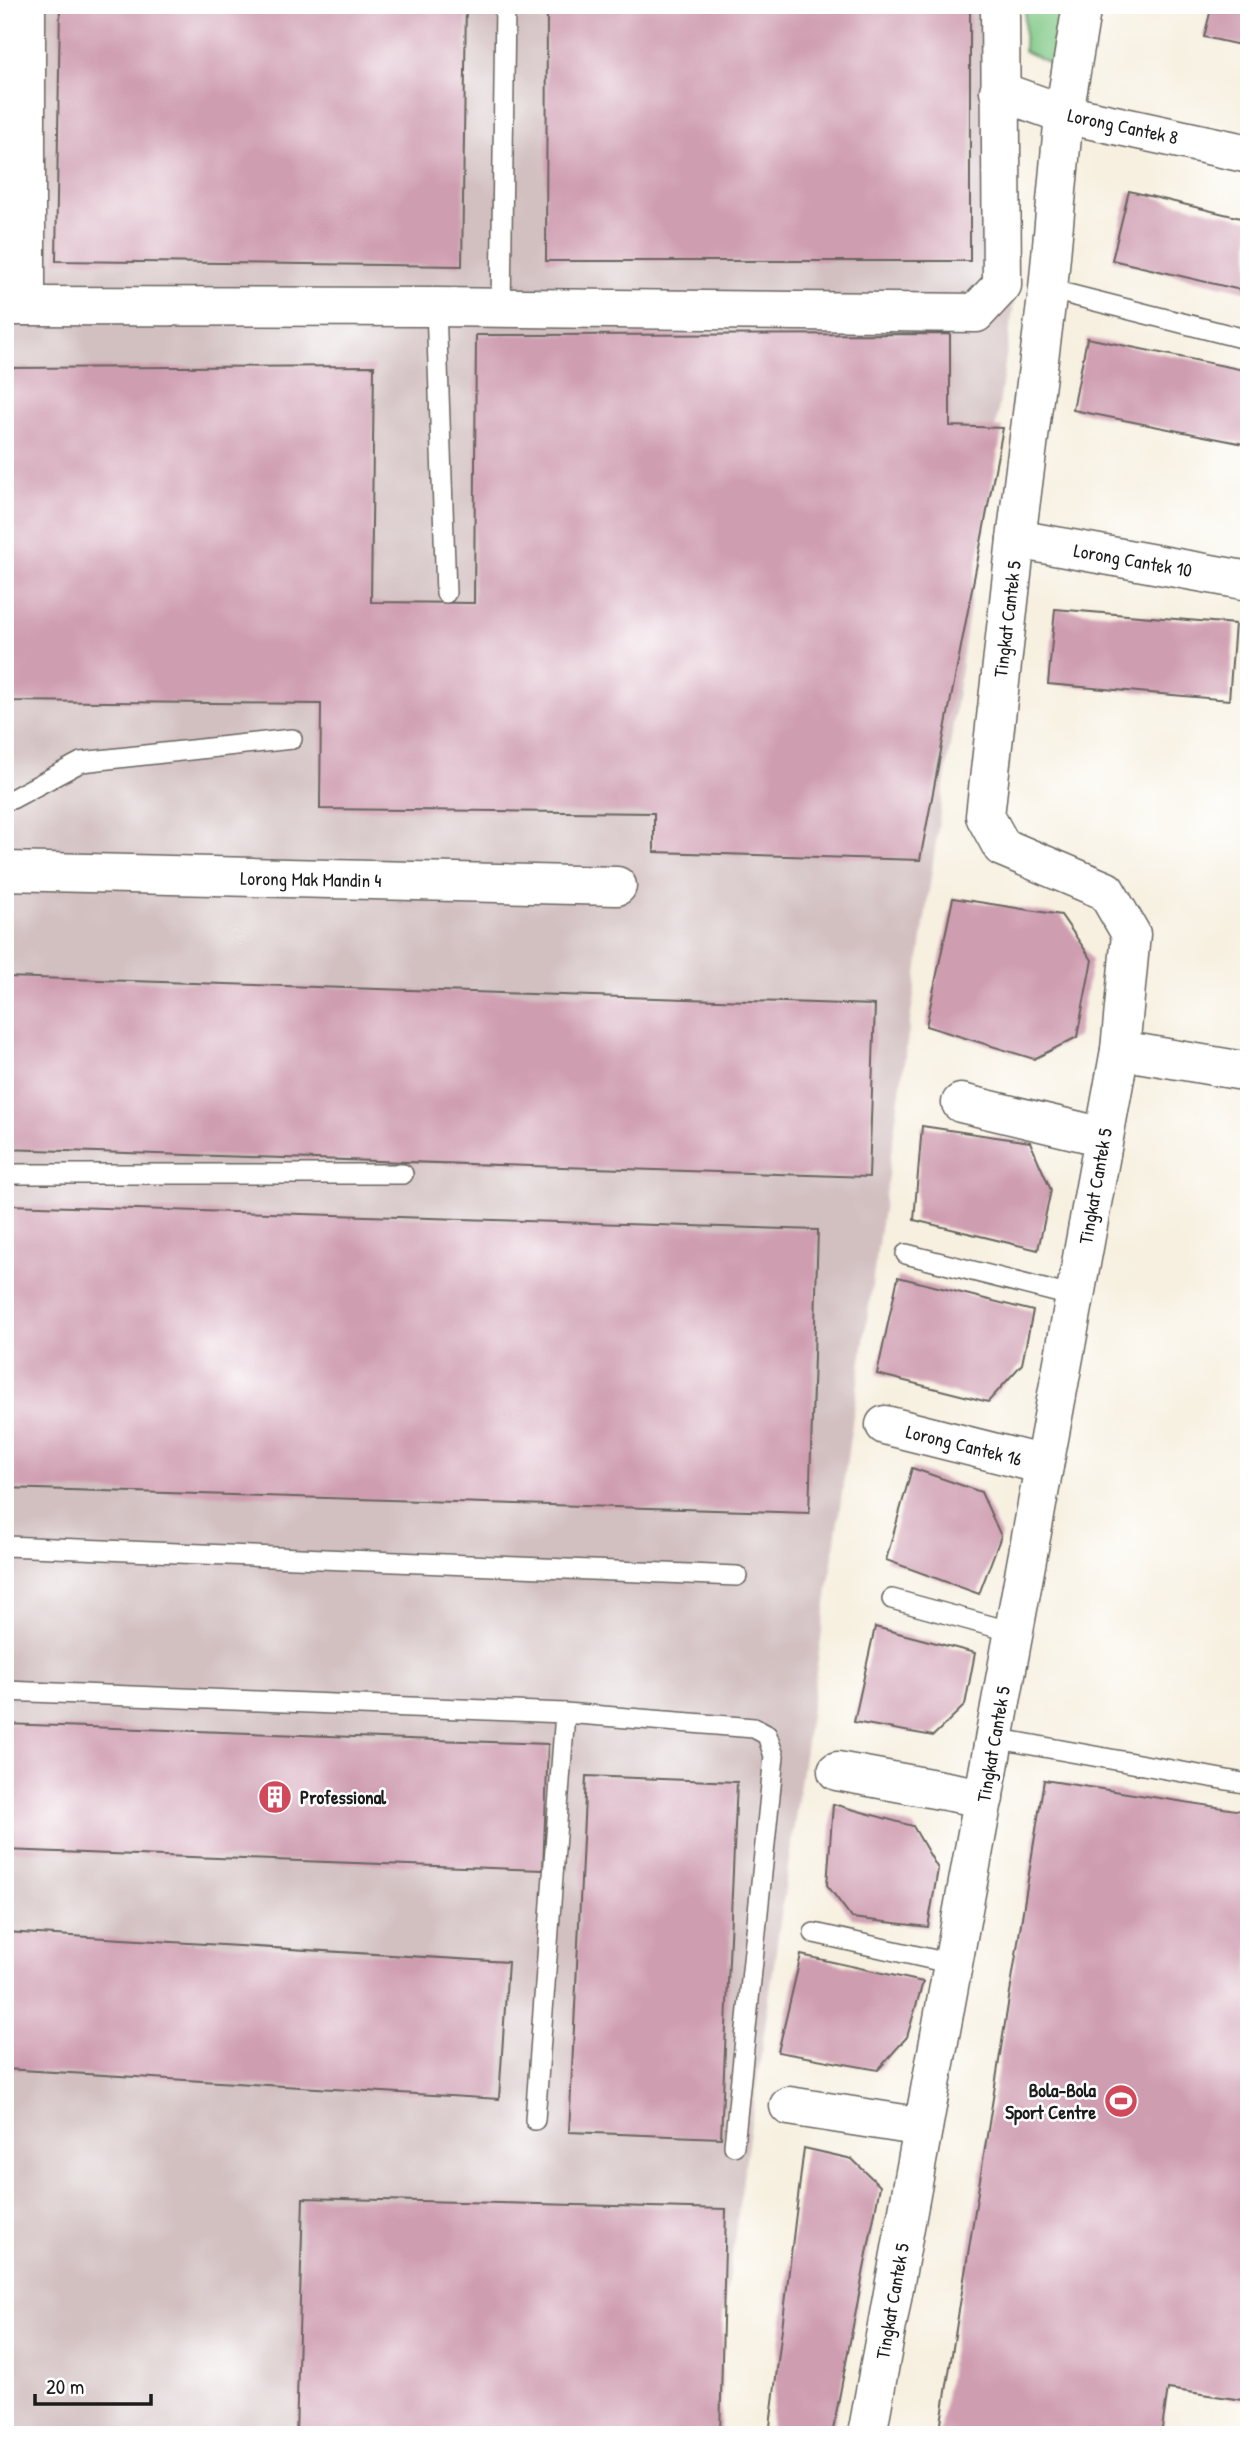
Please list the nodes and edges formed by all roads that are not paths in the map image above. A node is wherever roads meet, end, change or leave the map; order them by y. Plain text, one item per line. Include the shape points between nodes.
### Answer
1 (26, 5) edge
2 (505, 5) edge
3 (1000, 5) edge
4 (1082, 5) edge
5 (999, 91) junction
6 (1064, 114) junction
7 (1249, 154) edge
8 (1048, 289) junction
9 (16, 306) edge
10 (436, 307) junction
11 (501, 308) junction
12 (1249, 340) edge
13 (1016, 539) junction
14 (1249, 580) edge
15 (446, 593) dead end
16 (292, 738) dead end
17 (5, 799) edge
18 (5, 872) edge
19 (617, 886) dead end
20 (1120, 1050) junction
21 (1249, 1072) edge
22 (961, 1103) dead end
23 (1104, 1137) junction
24 (5, 1174) edge
25 (403, 1174) dead end
26 (906, 1254) dead end
27 (1075, 1297) junction
28 (884, 1424) dead end
29 (1044, 1465) junction
30 (5, 1546) edge
31 (737, 1576) dead end
32 (892, 1599) dead end
33 (1013, 1632) junction
34 (5, 1691) edge
35 (565, 1713) junction
36 (994, 1738) junction
37 (837, 1772) dead end
38 (1249, 1784) edge
39 (984, 1798) junction
40 (814, 1933) dead end
41 (953, 1964) junction
42 (789, 2106) dead end
43 (535, 2120) dead end
44 (923, 2127) junction
45 (734, 2146) dead end
46 (867, 2435) edge

1 - 9 street
2 - 11 lane
3 - 5 street
4 - 6 street, Tingkat Cantek 5
5 - 6 street, Lorong Cantek 8
5 - 11 street via 1002,285 976,313
6 - 7 street, Lorong Cantek 8
6 - 8 street, Tingkat Cantek 5
8 - 12 lane
8 - 13 street, Tingkat Cantek 5
9 - 10 street
10 - 11 street
10 - 15 lane
13 - 14 street, Lorong Cantek 10
13 - 20 street, Tingkat Cantek 5 via 985,816 1002,847 1106,891 1131,934
16 - 17 lane via 80,762
18 - 19 street, Lorong Mak Mandin 4
20 - 21 street
20 - 23 street, Tingkat Cantek 5
22 - 23 street
23 - 27 street, Tingkat Cantek 5
24 - 25 lane
26 - 27 lane
27 - 29 street, Tingkat Cantek 5
28 - 29 street, Lorong Cantek 16
29 - 33 street, Tingkat Cantek 5
30 - 31 lane
32 - 33 lane
33 - 36 street, Tingkat Cantek 5
34 - 35 lane
35 - 43 lane
35 - 45 lane via 754,1728 767,1735 774,1756
36 - 38 lane
36 - 39 street, Tingkat Cantek 5
37 - 39 street
39 - 41 street, Tingkat Cantek 5
40 - 41 lane
41 - 44 street, Tingkat Cantek 5
42 - 44 street
44 - 46 street, Tingkat Cantek 5

